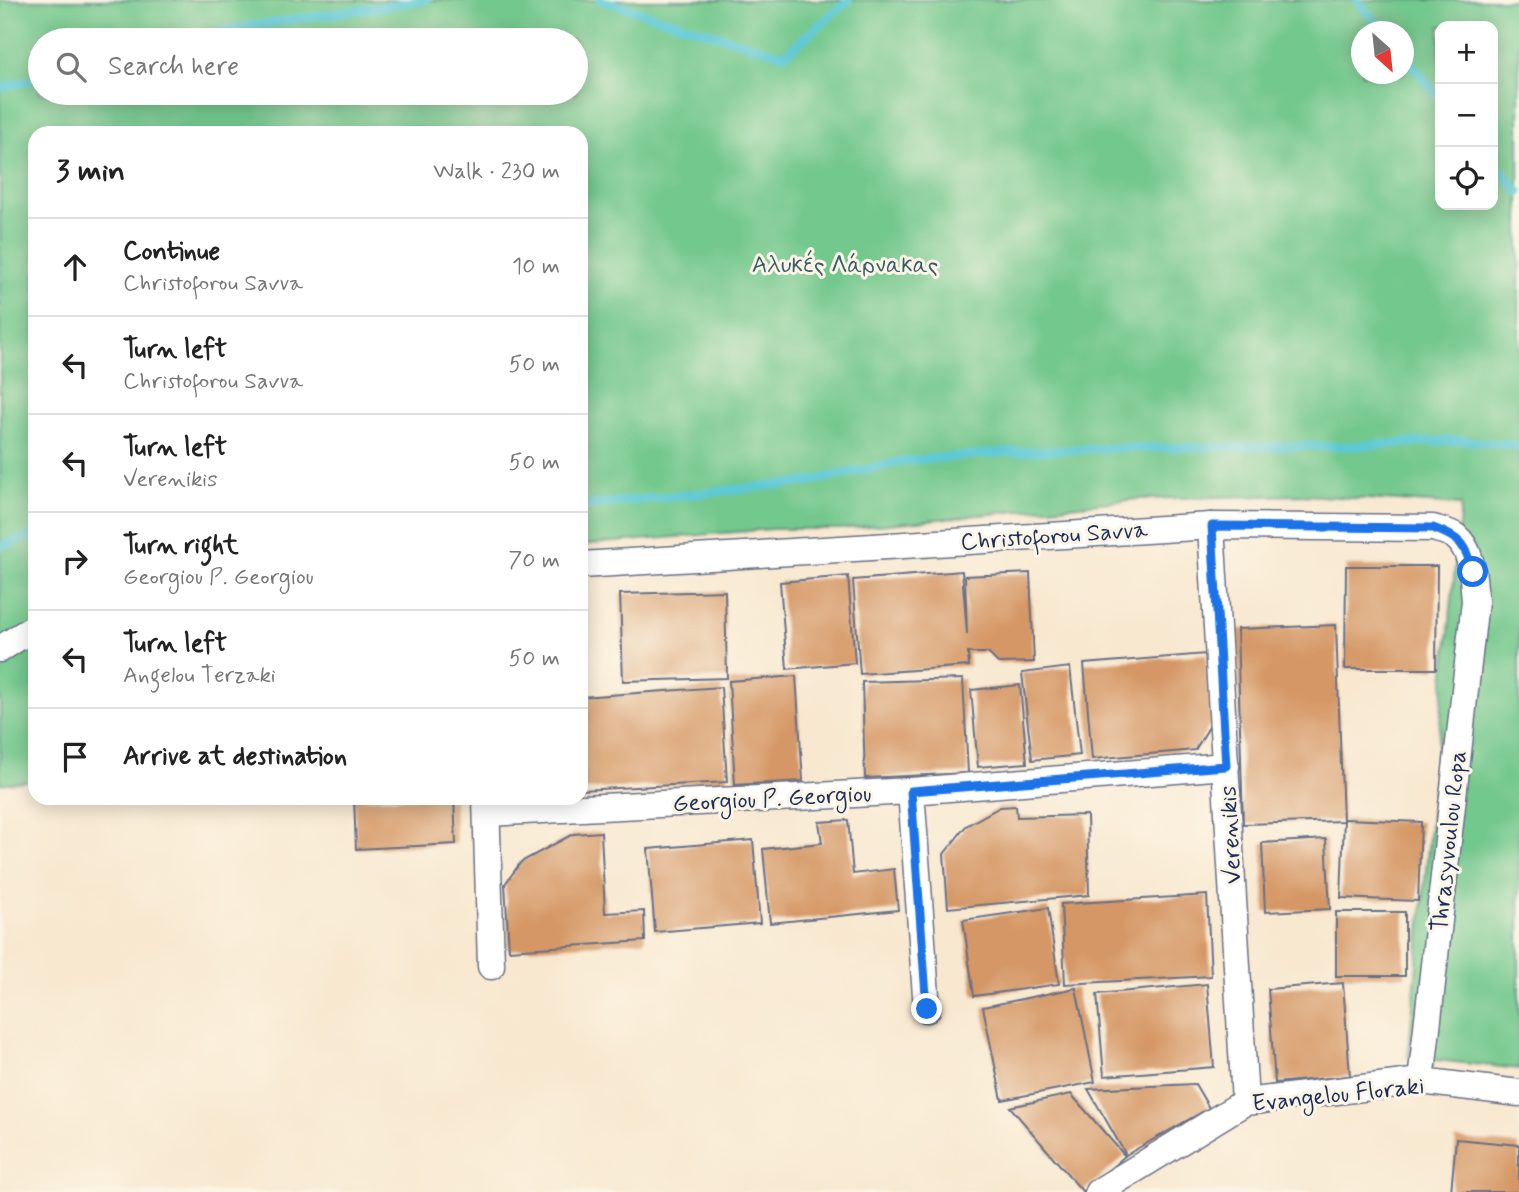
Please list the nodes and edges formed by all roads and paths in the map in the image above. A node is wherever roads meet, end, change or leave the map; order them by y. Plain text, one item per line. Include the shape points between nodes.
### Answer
1 (1212, 526) junction
2 (588, 565) edge
3 (1475, 601) joint
4 (28, 631) edge
5 (0, 649) edge
6 (1226, 766) junction
7 (911, 791) junction
8 (588, 802) edge
9 (486, 805) edge
10 (491, 966) dead end
11 (927, 1009) dead end
12 (1421, 1081) junction
13 (1519, 1093) edge
14 (1245, 1102) junction
15 (1098, 1192) edge

1 - 2 street, Christoforou Savva
1 - 3 street, Christoforou Savva via 1433,528 1454,536 1468,553
1 - 6 street, Verenikis
3 - 12 street, Thrasyvoulou Ropa
4 - 5 street
6 - 7 street, Georgiou P. Georgiou
6 - 14 street, Verenikis
7 - 8 street, Georgiou P. Georgiou
7 - 11 street
9 - 10 street
12 - 13 street, Evangelou Floraki
12 - 14 street, Evangelou Floraki
14 - 15 street, Evangelou Floraki

